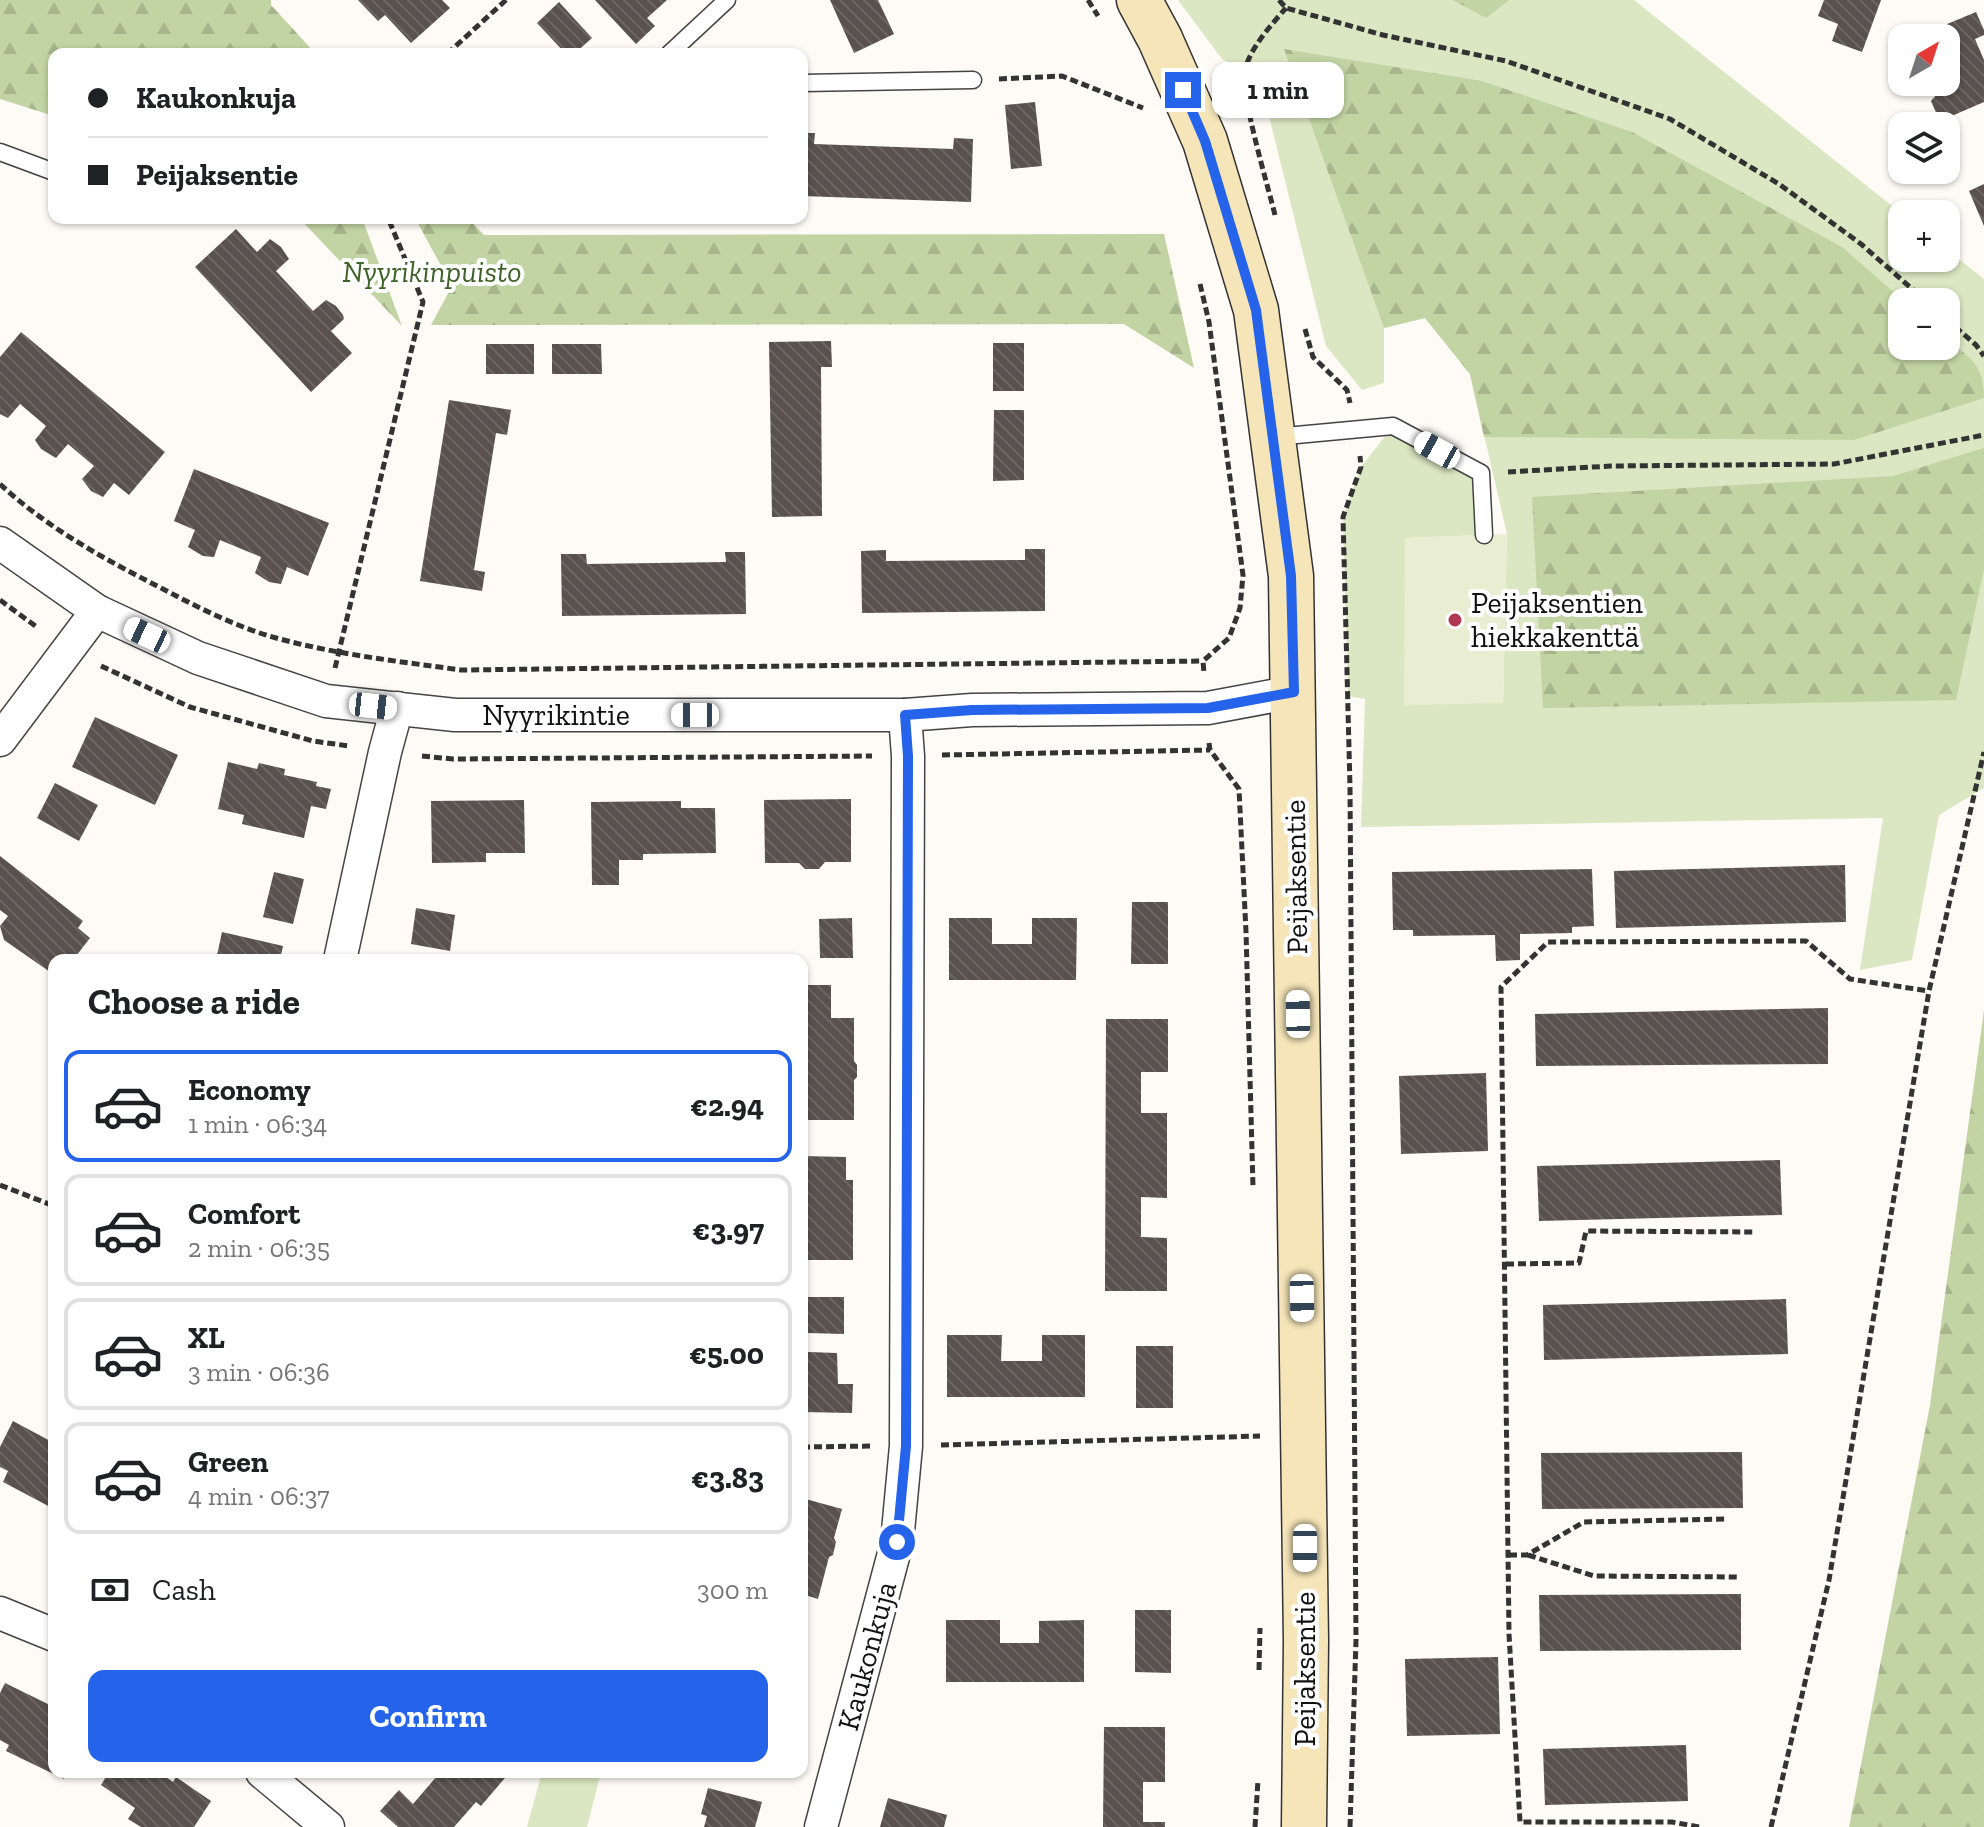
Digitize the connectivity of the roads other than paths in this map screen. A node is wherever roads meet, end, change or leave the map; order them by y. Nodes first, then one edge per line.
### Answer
1 (727, 0) edge
2 (1139, 0) edge
3 (675, 48) edge
4 (973, 80) road end
5 (808, 83) edge
6 (0, 152) edge
7 (48, 170) edge
8 (1273, 437) junction
9 (1484, 535) dead end
10 (0, 543) edge
11 (97, 611) junction
12 (1294, 692) junction
13 (397, 708) junction
14 (905, 715) junction
15 (0, 740) edge
16 (341, 954) edge
17 (0, 1613) edge
18 (48, 1633) edge
19 (269, 1778) edge
20 (328, 1827) edge
21 (821, 1827) edge
22 (1304, 1827) edge

1 - 3 lane
2 - 8 street, Peijaksentie
4 - 5 lane
6 - 7 lane
8 - 9 lane
8 - 12 street, Peijaksentie
10 - 11 street, Nyyrikintie
11 - 13 street, Nyyrikintie
11 - 15 street
12 - 14 street, Nyyrikintie
12 - 22 street, Peijaksentie
13 - 14 street, Nyyrikintie
13 - 16 street
14 - 21 street, Kaukonkuja
17 - 18 street
19 - 20 street

